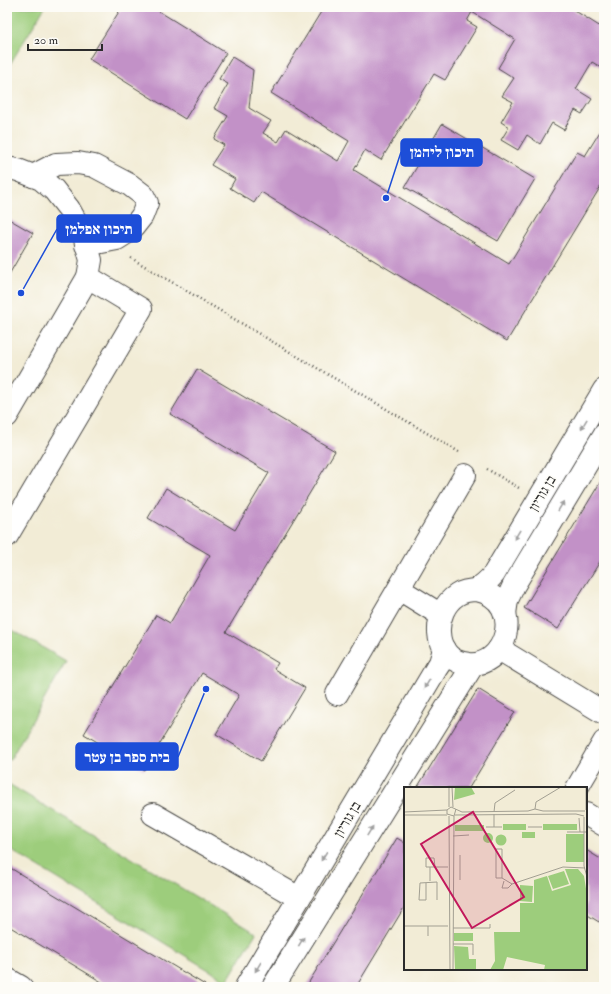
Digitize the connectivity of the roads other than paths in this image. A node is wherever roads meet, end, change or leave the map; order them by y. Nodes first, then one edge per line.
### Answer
1 (7, 168) edge
2 (33, 176) junction
3 (95, 243) junction
4 (88, 277) junction
5 (604, 390) edge
6 (7, 416) edge
7 (604, 435) edge
8 (471, 466) road end
9 (7, 536) edge
10 (398, 589) junction
11 (475, 590) junction
12 (505, 614) junction
13 (441, 615) junction
14 (444, 649) junction
15 (499, 649) junction
16 (473, 665) junction
17 (337, 694) dead end
18 (604, 713) edge
19 (604, 742) edge
20 (578, 787) edge
21 (153, 814) dead end
22 (587, 815) edge
23 (604, 825) edge
24 (299, 898) junction
25 (7, 979) edge
26 (21, 987) edge
27 (246, 987) edge
28 (274, 987) edge

1 - 2 street
2 - 3 street
2 - 3 street
3 - 4 street
4 - 6 street
4 - 9 street
5 -> 11 street, בן גוריון
12 -> 7 street, בן גוריון
8 - 10 street
10 - 13 street
10 - 17 street
11 - 12 street
11 - 13 street
12 - 15 street
13 - 14 street
14 - 16 street
14 -> 24 street, בן גוריון
15 - 16 street
15 - 18 street
28 -> 16 street, בן גוריון
19 - 20 street
21 - 24 street
22 - 23 street
24 -> 27 street, בן גוריון
25 - 26 street

